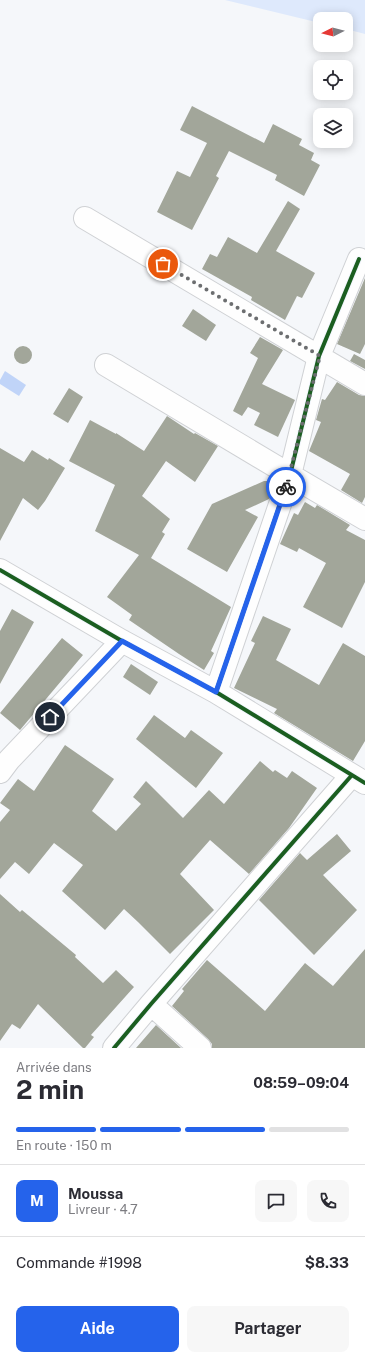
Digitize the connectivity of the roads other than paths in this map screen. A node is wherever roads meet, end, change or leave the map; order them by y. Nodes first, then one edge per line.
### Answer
1 (85, 218) dead end
2 (359, 259) dead end
3 (320, 356) junction
4 (106, 365) dead end
5 (365, 384) edge
6 (290, 475) junction
7 (365, 519) edge
8 (0, 570) edge
9 (122, 641) junction
10 (216, 692) junction
11 (0, 772) edge
12 (358, 779) edge
13 (151, 1004) junction
14 (114, 1048) edge
15 (200, 1048) edge

1 - 3 street
2 - 3 street
3 - 5 street
3 - 6 street
4 - 6 street
6 - 7 street
6 - 10 street
8 - 9 street
9 - 10 street
9 - 11 street
10 - 12 street
12 - 13 street
13 - 14 street
13 - 15 street

